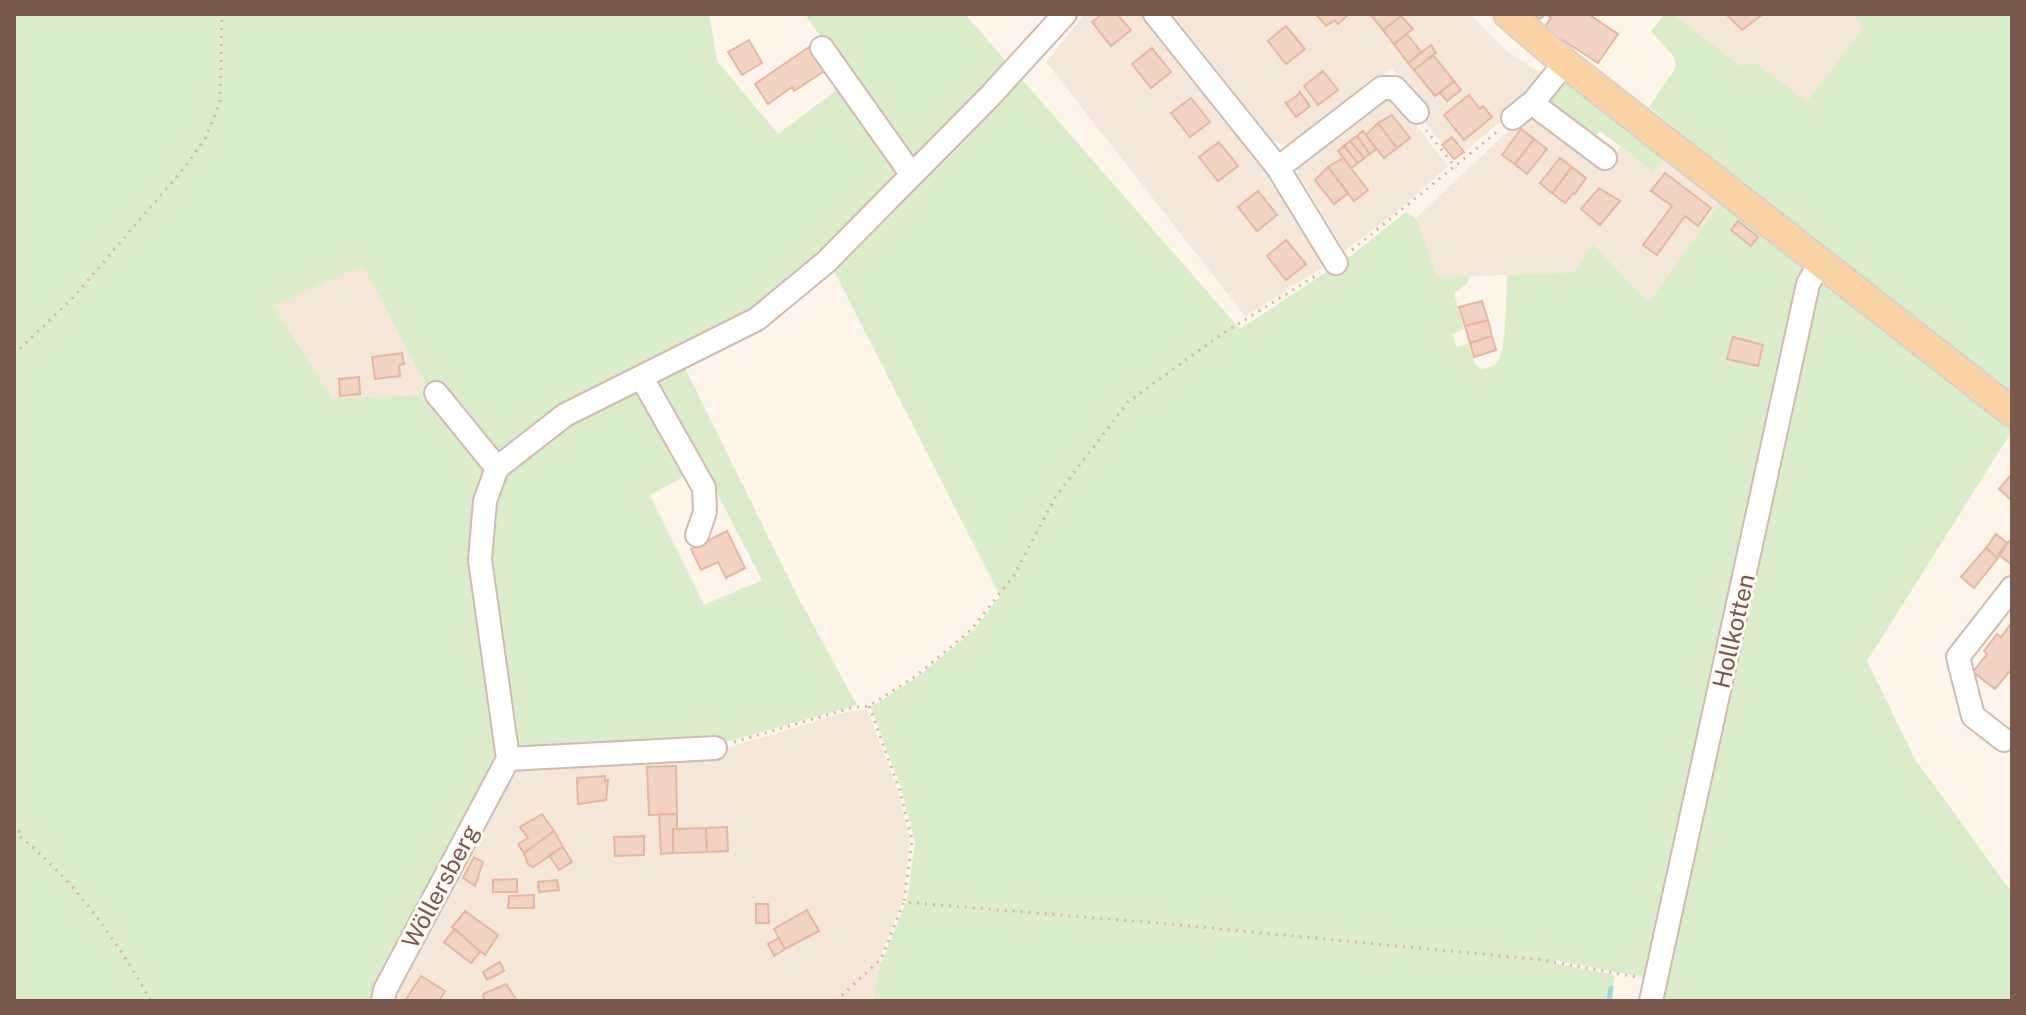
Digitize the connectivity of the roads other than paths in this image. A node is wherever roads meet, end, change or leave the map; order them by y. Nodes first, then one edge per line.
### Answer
1 (1065, 14) edge
2 (1155, 14) edge
3 (1508, 14) edge
4 (822, 48) dead end
5 (1565, 63) junction
6 (1534, 101) junction
7 (1417, 112) road end
8 (1513, 118) road end
9 (1605, 158) dead end
10 (1278, 168) junction
11 (912, 175) junction
12 (1336, 263) road end
13 (1820, 263) junction
14 (642, 378) junction
15 (436, 393) dead end
16 (2012, 412) edge
17 (497, 468) junction
18 (697, 535) dead end
19 (2012, 588) edge
20 (2004, 740) dead end
21 (715, 748) road end
22 (505, 766) junction
23 (1653, 991) edge
24 (383, 1001) edge

1 - 11 street
2 - 10 street
3 - 5 main road
4 - 11 street
5 - 6 street
5 - 13 main road
6 - 8 street
6 - 9 street
7 - 10 street
10 - 12 street
11 - 14 street
13 - 16 main road
13 - 23 street, Hollkotten
14 - 17 street
14 - 18 street
15 - 17 street
17 - 22 street
19 - 20 street
21 - 22 street
22 - 24 street, Wöllersberg

